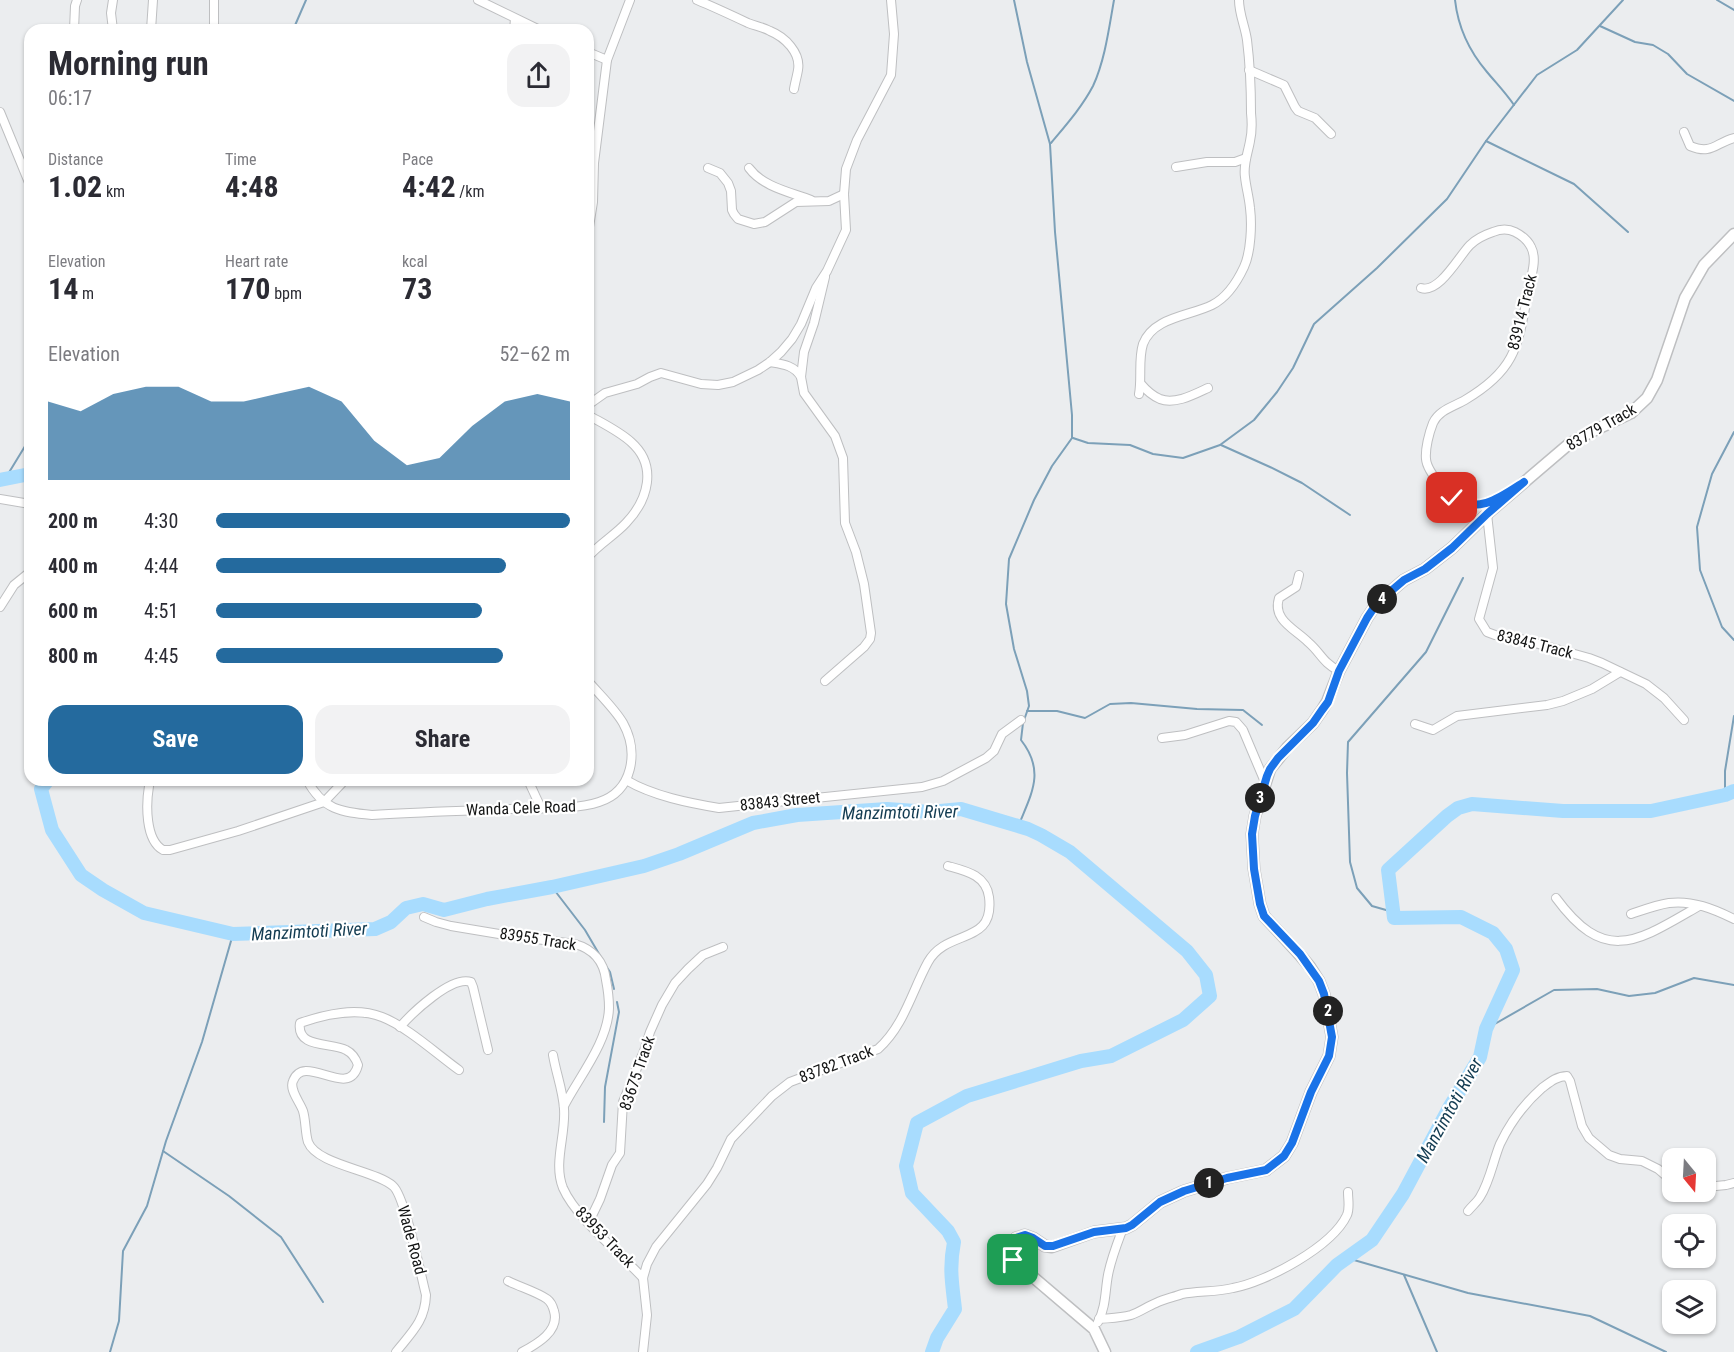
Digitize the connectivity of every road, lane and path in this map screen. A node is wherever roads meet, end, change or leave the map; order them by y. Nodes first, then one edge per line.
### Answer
1 (77, 0) edge
2 (113, 0) edge
3 (153, 0) edge
4 (214, 0) edge
5 (478, 0) edge
6 (630, 0) edge
7 (697, 0) edge
8 (891, 0) edge
9 (1239, 0) edge
10 (515, 19) junction
11 (74, 24) edge
12 (112, 24) edge
13 (151, 24) edge
14 (214, 24) edge
15 (515, 24) edge
16 (526, 24) edge
17 (594, 55) edge
18 (607, 60) junction
19 (1249, 70) junction
20 (794, 88) dead end
21 (0, 112) edge
22 (1684, 132) dead end
23 (1330, 134) dead end
24 (1734, 138) edge
25 (1246, 158) junction
26 (594, 163) edge
27 (1176, 167) dead end
28 (708, 168) dead end
29 (749, 168) dead end
30 (24, 170) edge
31 (844, 194) junction
32 (816, 201) junction
33 (1734, 234) edge
34 (826, 271) junction
35 (1421, 288) dead end
36 (770, 362) junction
37 (801, 377) junction
38 (1141, 384) junction
39 (1208, 388) dead end
40 (1139, 394) dead end
41 (594, 401) edge
42 (594, 419) edge
43 (1524, 482) junction
44 (0, 499) edge
45 (24, 503) edge
46 (1487, 514) junction
47 (594, 552) edge
48 (1299, 575) dead end
49 (24, 577) edge
50 (0, 607) edge
51 (1339, 671) junction
52 (1620, 672) junction
53 (825, 681) dead end
54 (594, 688) edge
55 (1021, 720) dead end
56 (1684, 720) dead end
57 (1414, 724) dead end
58 (1162, 738) dead end
59 (626, 780) junction
60 (1265, 782) junction
61 (148, 786) dead end
62 (310, 786) edge
63 (339, 786) edge
64 (531, 786) edge
65 (324, 802) junction
66 (541, 808) junction
67 (948, 866) dead end
68 (1556, 898) dead end
69 (1699, 906) junction
70 (1631, 914) dead end
71 (424, 917) dead end
72 (1734, 919) edge
73 (723, 947) dead end
74 (400, 1027) junction
75 (488, 1050) dead end
76 (553, 1055) dead end
77 (459, 1070) dead end
78 (564, 1106) junction
79 (1662, 1172) edge
80 (1734, 1183) edge
81 (1716, 1186) edge
82 (1348, 1192) dead end
83 (1468, 1211) dead end
84 (589, 1222) junction
85 (1123, 1228) junction
86 (643, 1278) junction
87 (508, 1281) dead end
88 (1096, 1324) junction
89 (396, 1352) edge
90 (522, 1352) edge
91 (643, 1352) edge
92 (1105, 1352) edge

1 - 11 street
2 - 12 street
3 - 13 street
4 - 14 street
5 - 10 street
6 - 18 street
7 - 20 street
8 - 31 street
9 - 19 street
10 - 15 street
10 - 16 street
17 - 18 street
18 - 26 street
19 - 23 street
19 - 25 street
21 - 30 street
22 - 24 street
25 - 27 street
25 - 38 street
28 - 32 street
29 - 32 street
31 - 32 street
31 - 34 street
33 - 43 street, 83779 Track
34 - 36 street
34 - 37 street
35 - 43 street, 83914 Track
36 - 37 street
36 - 41 street
37 - 53 street
38 - 39 street
38 - 40 street
42 - 47 street
43 - 46 street, 83779 Track
44 - 45 street
46 - 51 street, 83779 Track
46 - 52 street, 83845 Track
48 - 51 street
49 - 50 street
51 - 60 street, 83779 Track
52 - 56 street, 83845 Track
52 - 57 street
54 - 59 street
55 - 59 street, 83843 Street
58 - 60 street
59 - 66 street, Wanda Cele Road
60 - 85 street, 83779 Track
61 - 65 street
62 - 65 street
63 - 65 street
64 - 66 street
65 - 66 street, Wanda Cele Road
67 - 86 street, 83782 Track
68 - 69 street
69 - 70 street
69 - 72 street
71 - 78 street, 83955 Track
73 - 84 street, 83675 Track
74 - 75 street
74 - 77 street, Wade Road
74 - 89 street, Wade Road
76 - 78 street, 83953 Track
78 - 84 street, 83953 Track
79 - 83 street
80 - 81 street
82 - 88 street
84 - 86 street, 83953 Track
85 - 88 street
85 - 88 street, 83779 Track
86 - 91 street, 83782 Track
87 - 90 street
88 - 92 street, 83779 Track

